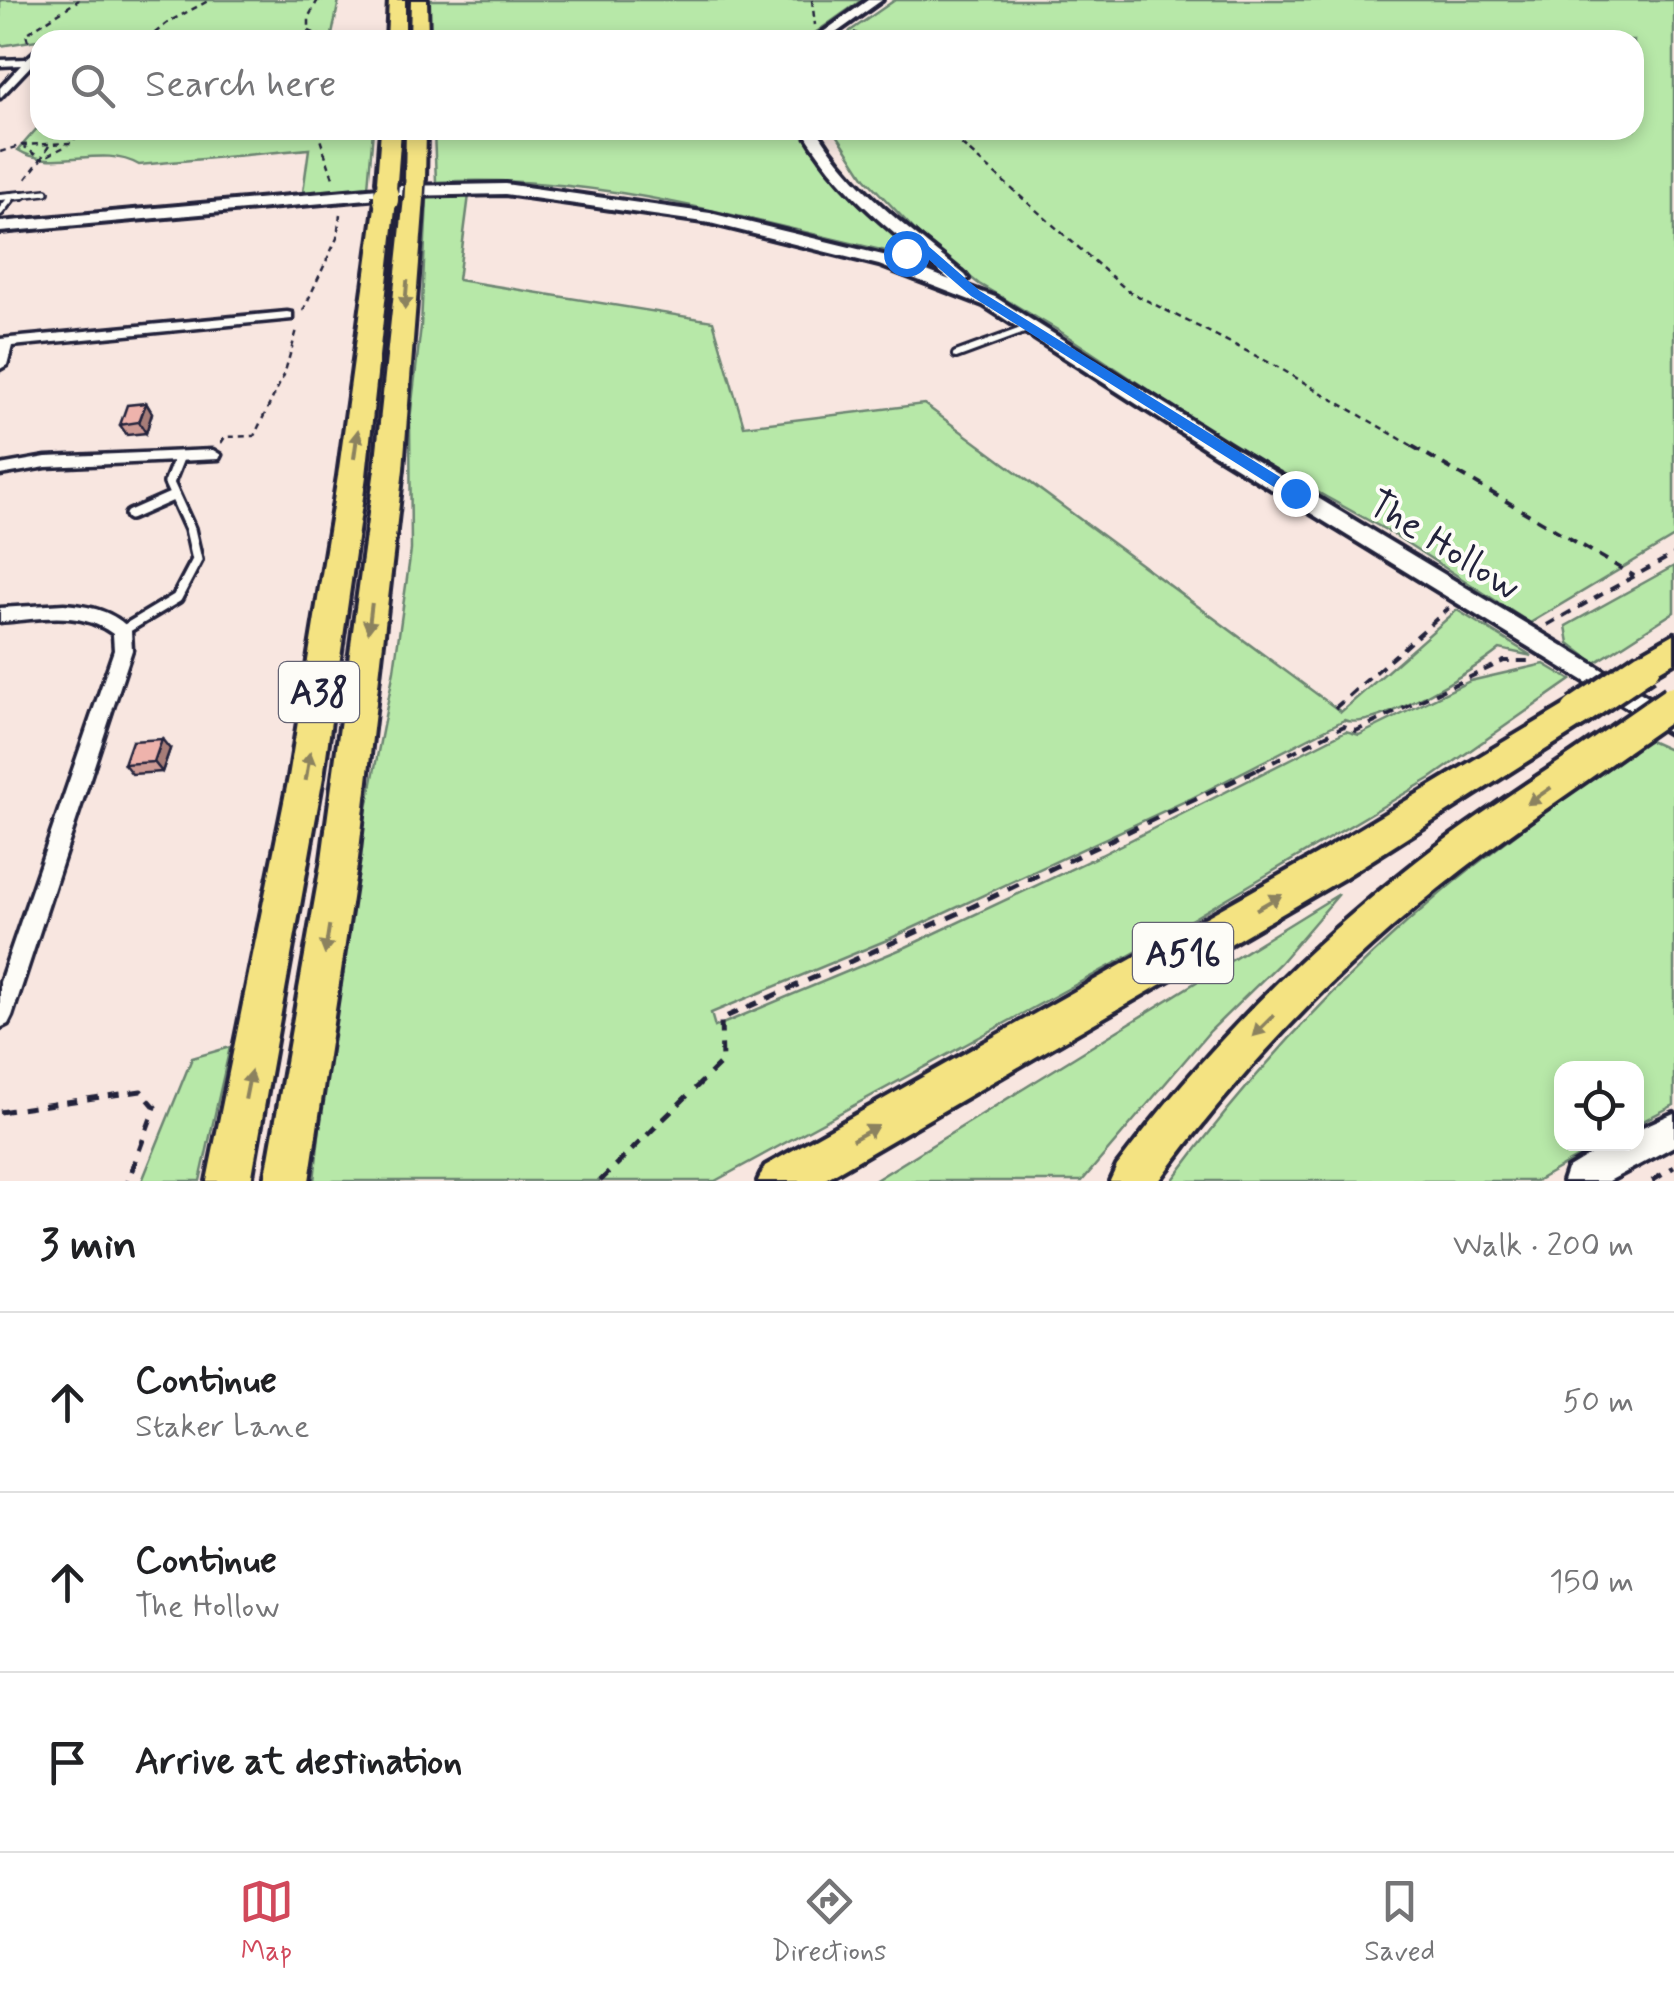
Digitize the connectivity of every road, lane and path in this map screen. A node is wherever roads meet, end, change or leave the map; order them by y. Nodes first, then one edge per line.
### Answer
1 (79, 0) edge
2 (210, 0) edge
3 (318, 0) edge
4 (397, 0) edge
5 (419, 0) edge
6 (812, 0) edge
7 (876, 0) edge
8 (30, 30) edge
9 (159, 30) edge
10 (309, 30) edge
11 (396, 30) edge
12 (419, 30) edge
13 (827, 30) edge
14 (831, 30) edge
15 (30, 62) joint
16 (0, 63) edge
17 (0, 95) edge
18 (74, 140) edge
19 (320, 140) edge
20 (393, 140) edge
21 (414, 140) edge
22 (817, 140) edge
23 (956, 140) edge
24 (72, 143) junction
25 (50, 144) junction
26 (22, 145) junction
27 (0, 152) edge
28 (41, 158) junction
29 (401, 190) junction
30 (46, 192) dead end
31 (0, 196) edge
32 (12, 196) junction
33 (340, 196) junction
34 (0, 212) edge
35 (0, 227) edge
36 (922, 247) junction
37 (885, 261) junction
38 (975, 294) junction
39 (287, 316) dead end
40 (1032, 328) junction
41 (3, 344) edge
42 (956, 356) dead end
43 (0, 364) edge
44 (187, 452) junction
45 (213, 455) joint
46 (0, 470) edge
47 (173, 496) junction
48 (130, 515) dead end
49 (1674, 554) edge
50 (1634, 576) junction
51 (1463, 594) junction
52 (0, 615) edge
53 (122, 632) junction
54 (1528, 636) junction
55 (1674, 646) edge
56 (1552, 652) junction
57 (1674, 701) edge
58 (1335, 708) dead end
59 (1674, 726) edge
60 (7, 975) edge
61 (0, 1016) edge
62 (0, 1112) edge
63 (1674, 1129) edge
64 (1674, 1167) edge
65 (128, 1181) edge
66 (230, 1181) edge
67 (287, 1181) edge
68 (600, 1181) edge
69 (780, 1181) edge
70 (1132, 1181) edge
71 (1579, 1181) edge
72 (1652, 1181) edge

1 - 8 path
2 - 9 path
3 - 10 path
4 - 11 highway
5 - 12 highway
6 - 13 path
7 - 14 street
15 - 16 street
15 - 17 street
18 - 24 path
19 - 33 path
20 - 29 highway, A38
21 - 29 highway, A38
22 - 36 street
23 - 50 path
24 - 25 path
24 - 28 path
25 - 26 path
25 - 28 path
26 - 27 path
26 - 28 path
28 - 32 path
66 -> 29 highway, A38
29 -> 67 highway, A38
30 - 32 lane
31 - 32 lane
32 - 34 lane
33 - 35 street
33 - 37 street
33 - 45 path
36 - 37 street
36 - 38 street
37 - 38 street
38 - 40 street, The Hollow
39 - 41 street
40 - 42 lane
40 - 51 street, The Hollow
41 - 43 street
44 - 45 street
44 - 46 street
44 - 47 lane
47 - 48 lane
47 - 53 lane
49 - 50 path
50 - 54 path
51 - 54 street, The Hollow
51 - 58 path
52 - 53 street
53 - 60 street
54 - 56 street, The Hollow
69 -> 55 highway, A516, bridge
56 - 59 street, The Hollow
56 - 68 path
57 -> 70 highway, A516, bridge
60 - 61 street
62 - 65 path
63 - 71 street
64 - 72 path

